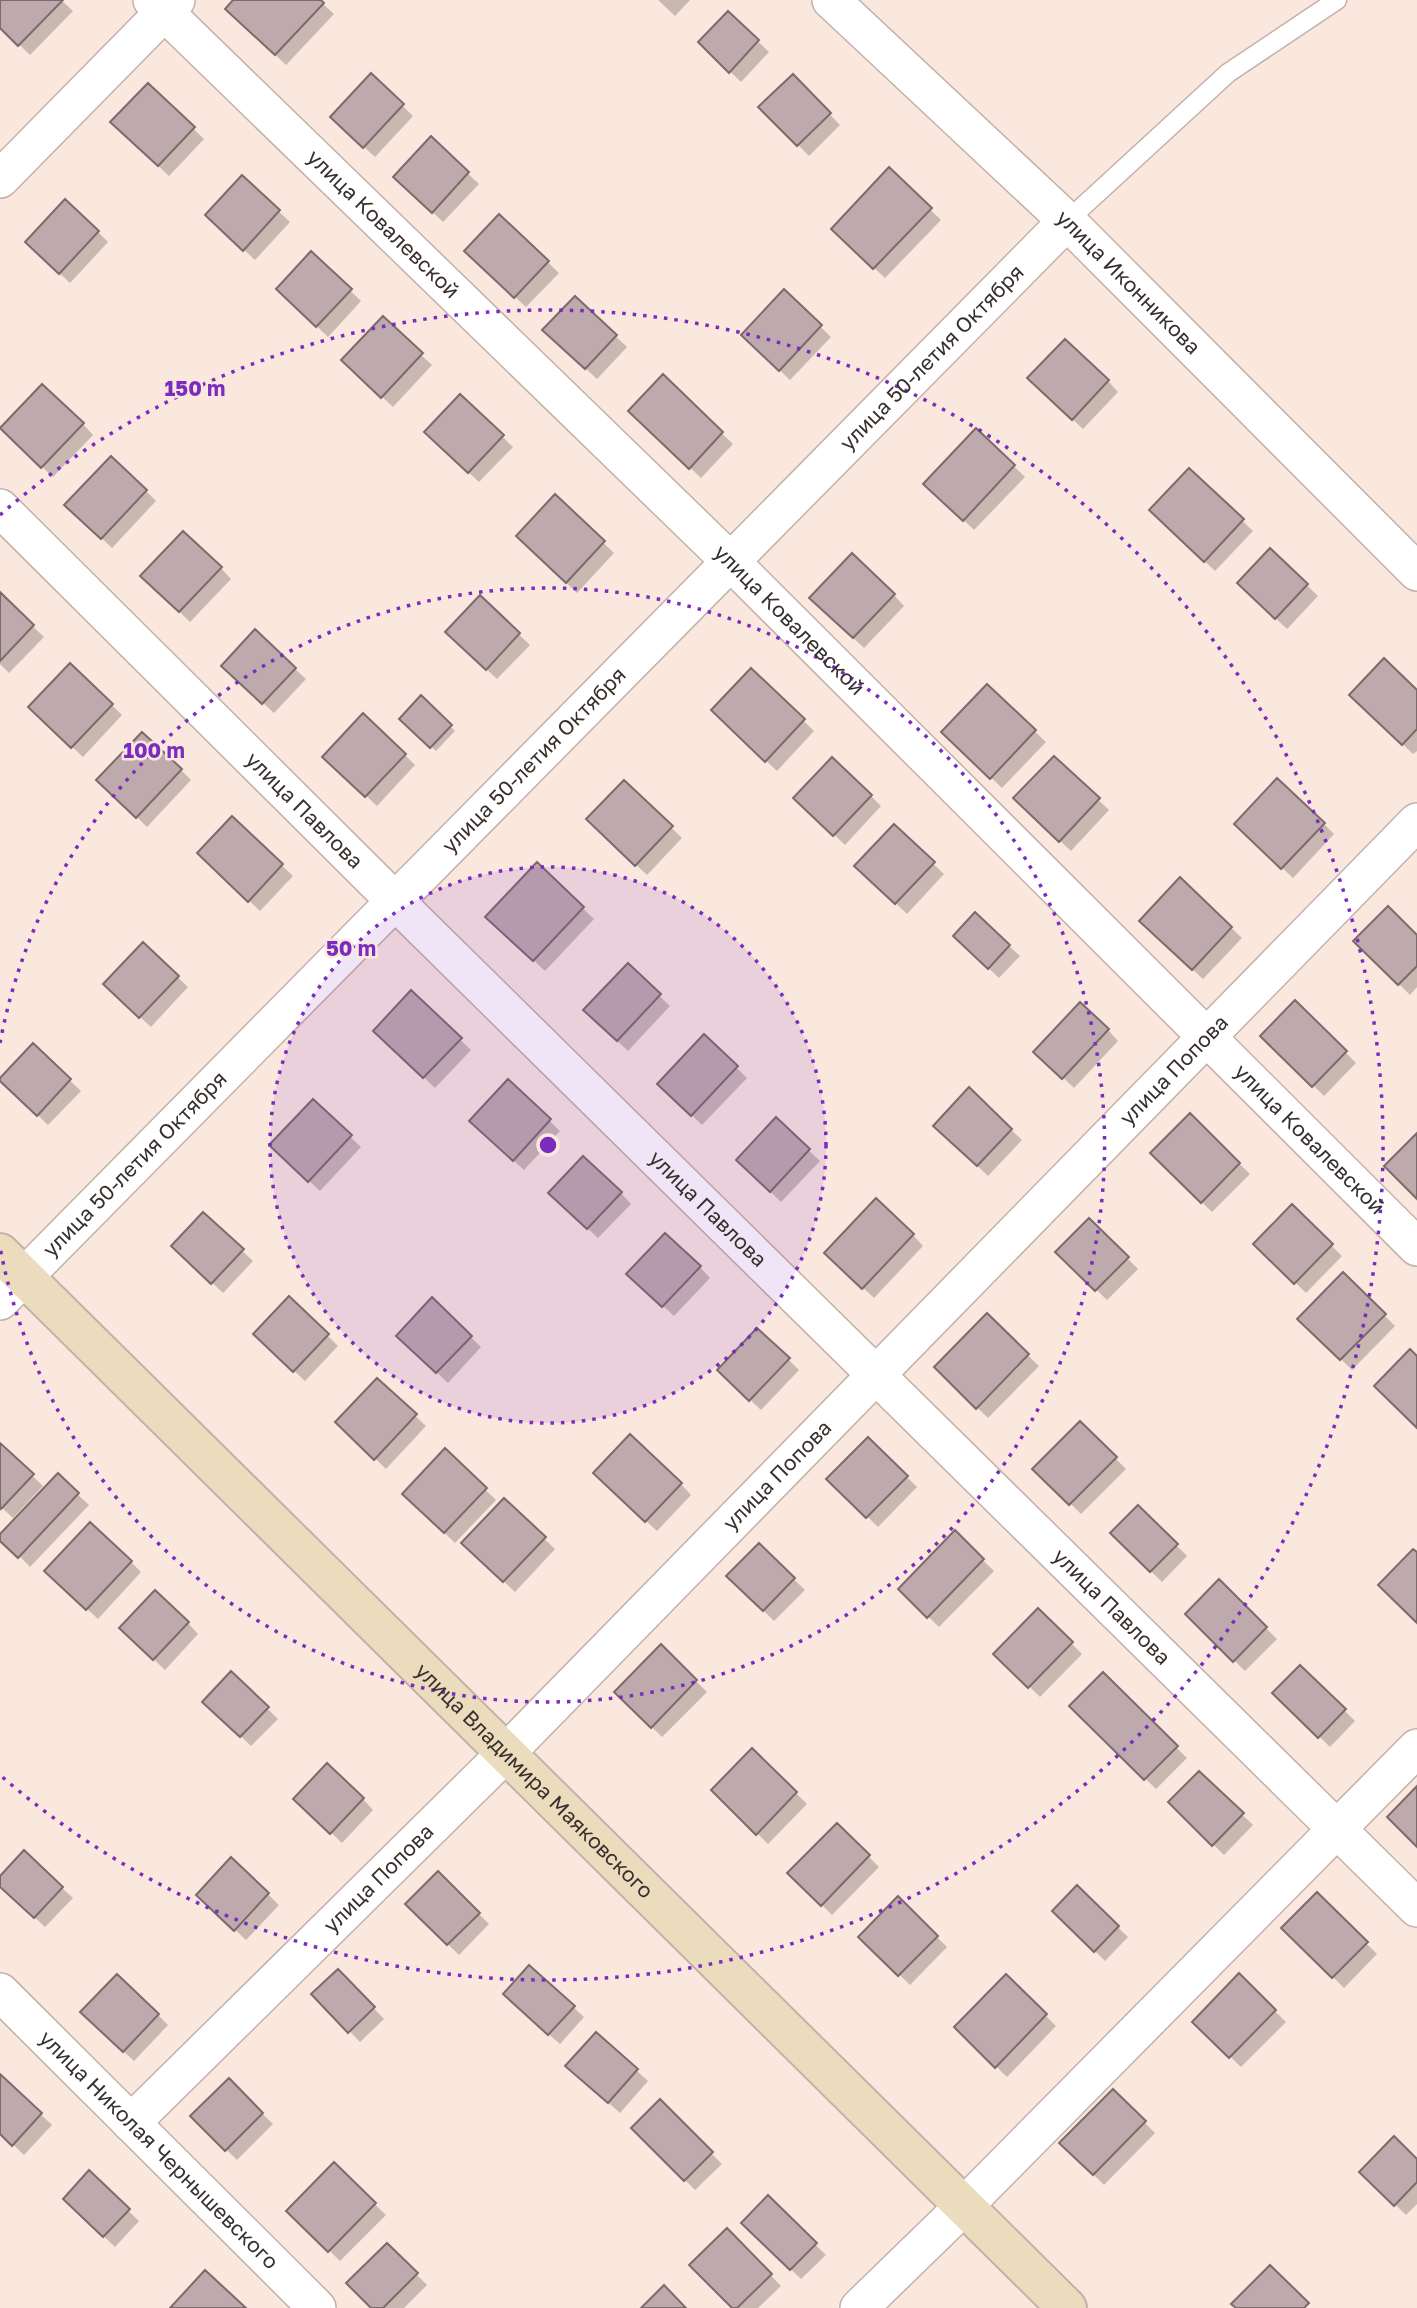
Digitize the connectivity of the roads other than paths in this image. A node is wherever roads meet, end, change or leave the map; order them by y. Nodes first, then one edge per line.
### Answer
1 (831, 0) edge
2 (1337, 0) edge
3 (164, 4) edge
4 (0, 179) edge
5 (1067, 221) junction
6 (0, 508) edge
7 (731, 562) junction
8 (1417, 572) edge
9 (1417, 822) edge
10 (395, 901) junction
11 (1206, 1037) junction
12 (1417, 1248) edge
13 (8, 1277) edge
14 (876, 1375) junction
15 (1417, 1748) edge
16 (506, 1753) junction
17 (1337, 1829) junction
18 (1417, 1908) edge
19 (0, 1992) edge
20 (131, 2123) junction
21 (964, 2206) junction
22 (317, 2308) edge
23 (859, 2308) edge
24 (1068, 2308) edge

1 - 5 street, улица Иконникова
2 - 5 lane
3 - 4 street
3 - 7 street, улица Ковалевской
5 - 7 street, улица 50-летия Октября
5 - 8 street, улица Иконникова
6 - 10 street, улица Павлова
7 - 10 street, улица 50-летия Октября
7 - 11 street, улица Ковалевской
9 - 11 street, улица Попова
10 - 13 street, улица 50-летия Октября
10 - 14 street, улица Павлова
11 - 12 street, улица Ковалевской
11 - 14 street, улица Попова
13 - 16 street, улица Владимира Маяковского
14 - 16 street, улица Попова
14 - 17 street, улица Павлова
15 - 17 street
16 - 20 street, улица Попова
16 - 21 street, улица Владимира Маяковского
17 - 18 street, улица Павлова
17 - 21 street
19 - 20 street, улица Николая Чернышевского
20 - 22 street, улица Николая Чернышевского
21 - 23 street
21 - 24 street, улица Владимира Маяковского

